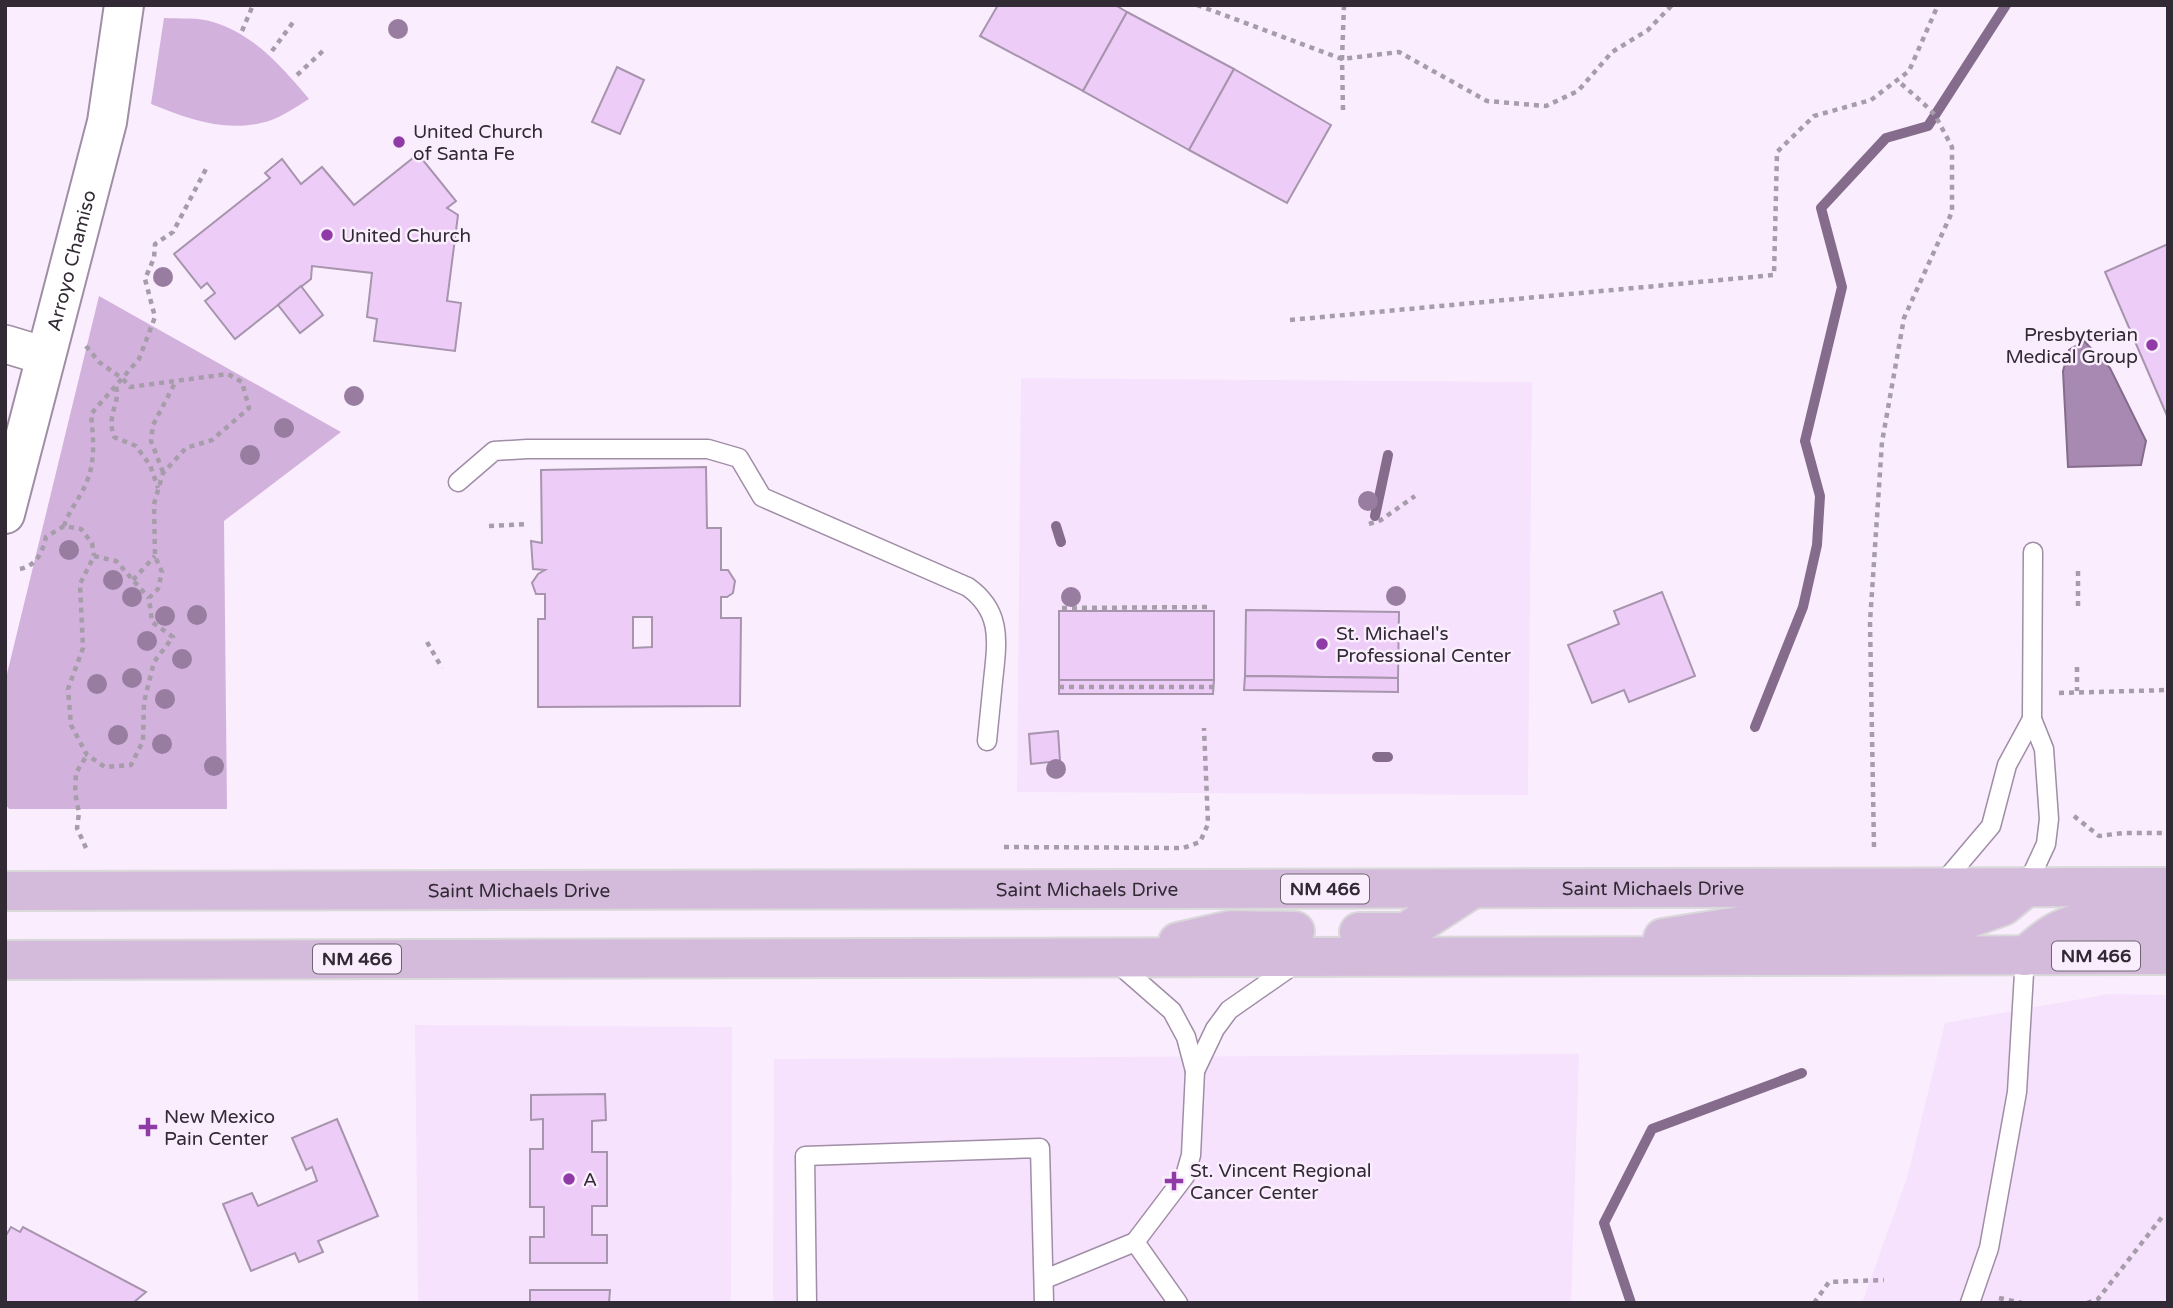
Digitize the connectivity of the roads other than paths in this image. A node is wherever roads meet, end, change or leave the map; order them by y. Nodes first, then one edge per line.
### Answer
1 (124, 5) edge
2 (5, 344) edge
3 (46, 356) junction
4 (458, 482) dead end
5 (5, 514) edge
6 (2033, 552) dead end
7 (2032, 719) junction
8 (988, 741) dead end
9 (1939, 887) junction
10 (2026, 887) junction
11 (2168, 887) edge
12 (1472, 889) junction
13 (5, 891) edge
14 (2168, 918) edge
15 (2168, 955) edge
16 (2025, 956) junction
17 (1304, 957) junction
18 (1540, 957) junction
19 (1111, 958) junction
20 (5, 960) edge
21 (1195, 1071) junction
22 (1135, 1242) junction
23 (1045, 1279) junction
24 (807, 1303) edge
25 (1044, 1303) edge
26 (1178, 1303) edge
27 (1970, 1303) edge

1 - 3 street, Arroyo Chamiso
2 - 3 street
3 - 5 street, Arroyo Chamiso
4 - 8 lane
6 - 7 lane
7 - 9 lane
7 - 10 lane
9 - 10 main road, Saint Michaels Drive / NM 466
9 - 12 main road, Saint Michaels Drive / NM 466
10 - 11 main road, Saint Michaels Drive / NM 466
10 - 18 main road
12 - 13 main road, Saint Michaels Drive / NM 466
12 - 19 main road
14 - 16 main road
15 - 16 main road, NM 466
16 - 18 main road, NM 466
16 - 27 lane
17 - 18 main road, NM 466
17 - 19 main road, NM 466
17 - 21 lane
19 - 20 main road, NM 466
19 - 21 lane
21 - 22 lane
22 - 23 lane
22 - 26 lane
23 - 24 lane
23 - 25 lane

